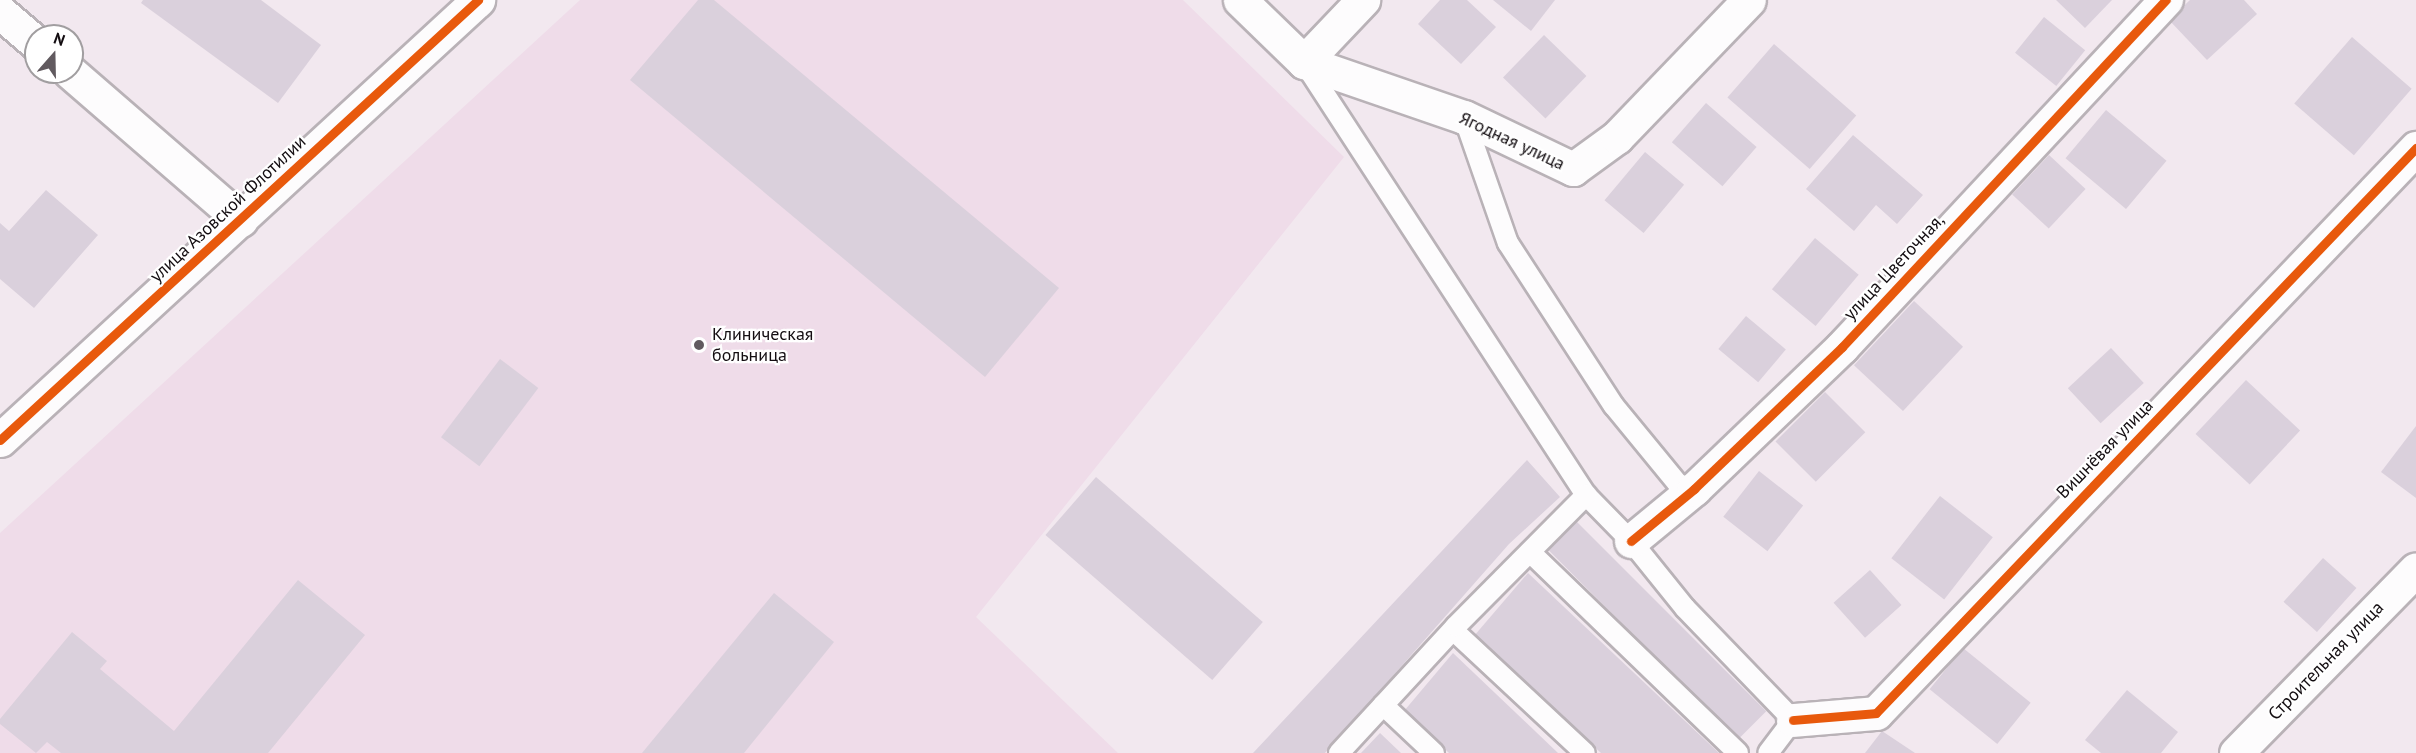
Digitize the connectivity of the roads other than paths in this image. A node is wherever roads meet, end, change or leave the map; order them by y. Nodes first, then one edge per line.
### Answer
1 (478, 0) edge
2 (1240, 0) edge
3 (1364, 0) edge
4 (1749, 0) edge
5 (2166, 0) edge
6 (0, 12) edge
7 (24, 33) edge
8 (1304, 62) junction
9 (84, 84) edge
10 (1464, 117) junction
11 (2416, 148) edge
12 (241, 220) junction
13 (0, 440) edge
14 (1694, 489) junction
15 (1586, 495) junction
16 (1631, 541) junction
17 (1530, 552) junction
18 (2416, 569) edge
19 (1453, 630) junction
20 (1383, 705) junction
21 (1793, 720) junction
22 (1339, 753) edge
23 (1434, 753) edge
24 (1585, 753) edge
25 (1738, 753) edge
26 (1768, 753) edge
27 (2236, 753) edge

1 - 12 street, улица Азовской Флотилии
2 - 8 street, Ягодная улица
3 - 8 street
4 - 10 street, Ягодная улица
5 - 14 street, улица Цветочная,
6 - 7 street
8 - 10 street, Ягодная улица
8 - 15 lane
9 - 12 street
10 - 14 lane
11 - 21 street, Вишнёвая улица
12 - 13 street, улица Азовской Флотилии
14 - 16 street, улица Цветочная,
15 - 16 lane
15 - 17 lane
16 - 21 lane
17 - 19 lane
17 - 25 lane
18 - 27 street, Строительная улица
19 - 20 lane
19 - 24 lane
20 - 22 lane
20 - 23 lane
21 - 26 lane

